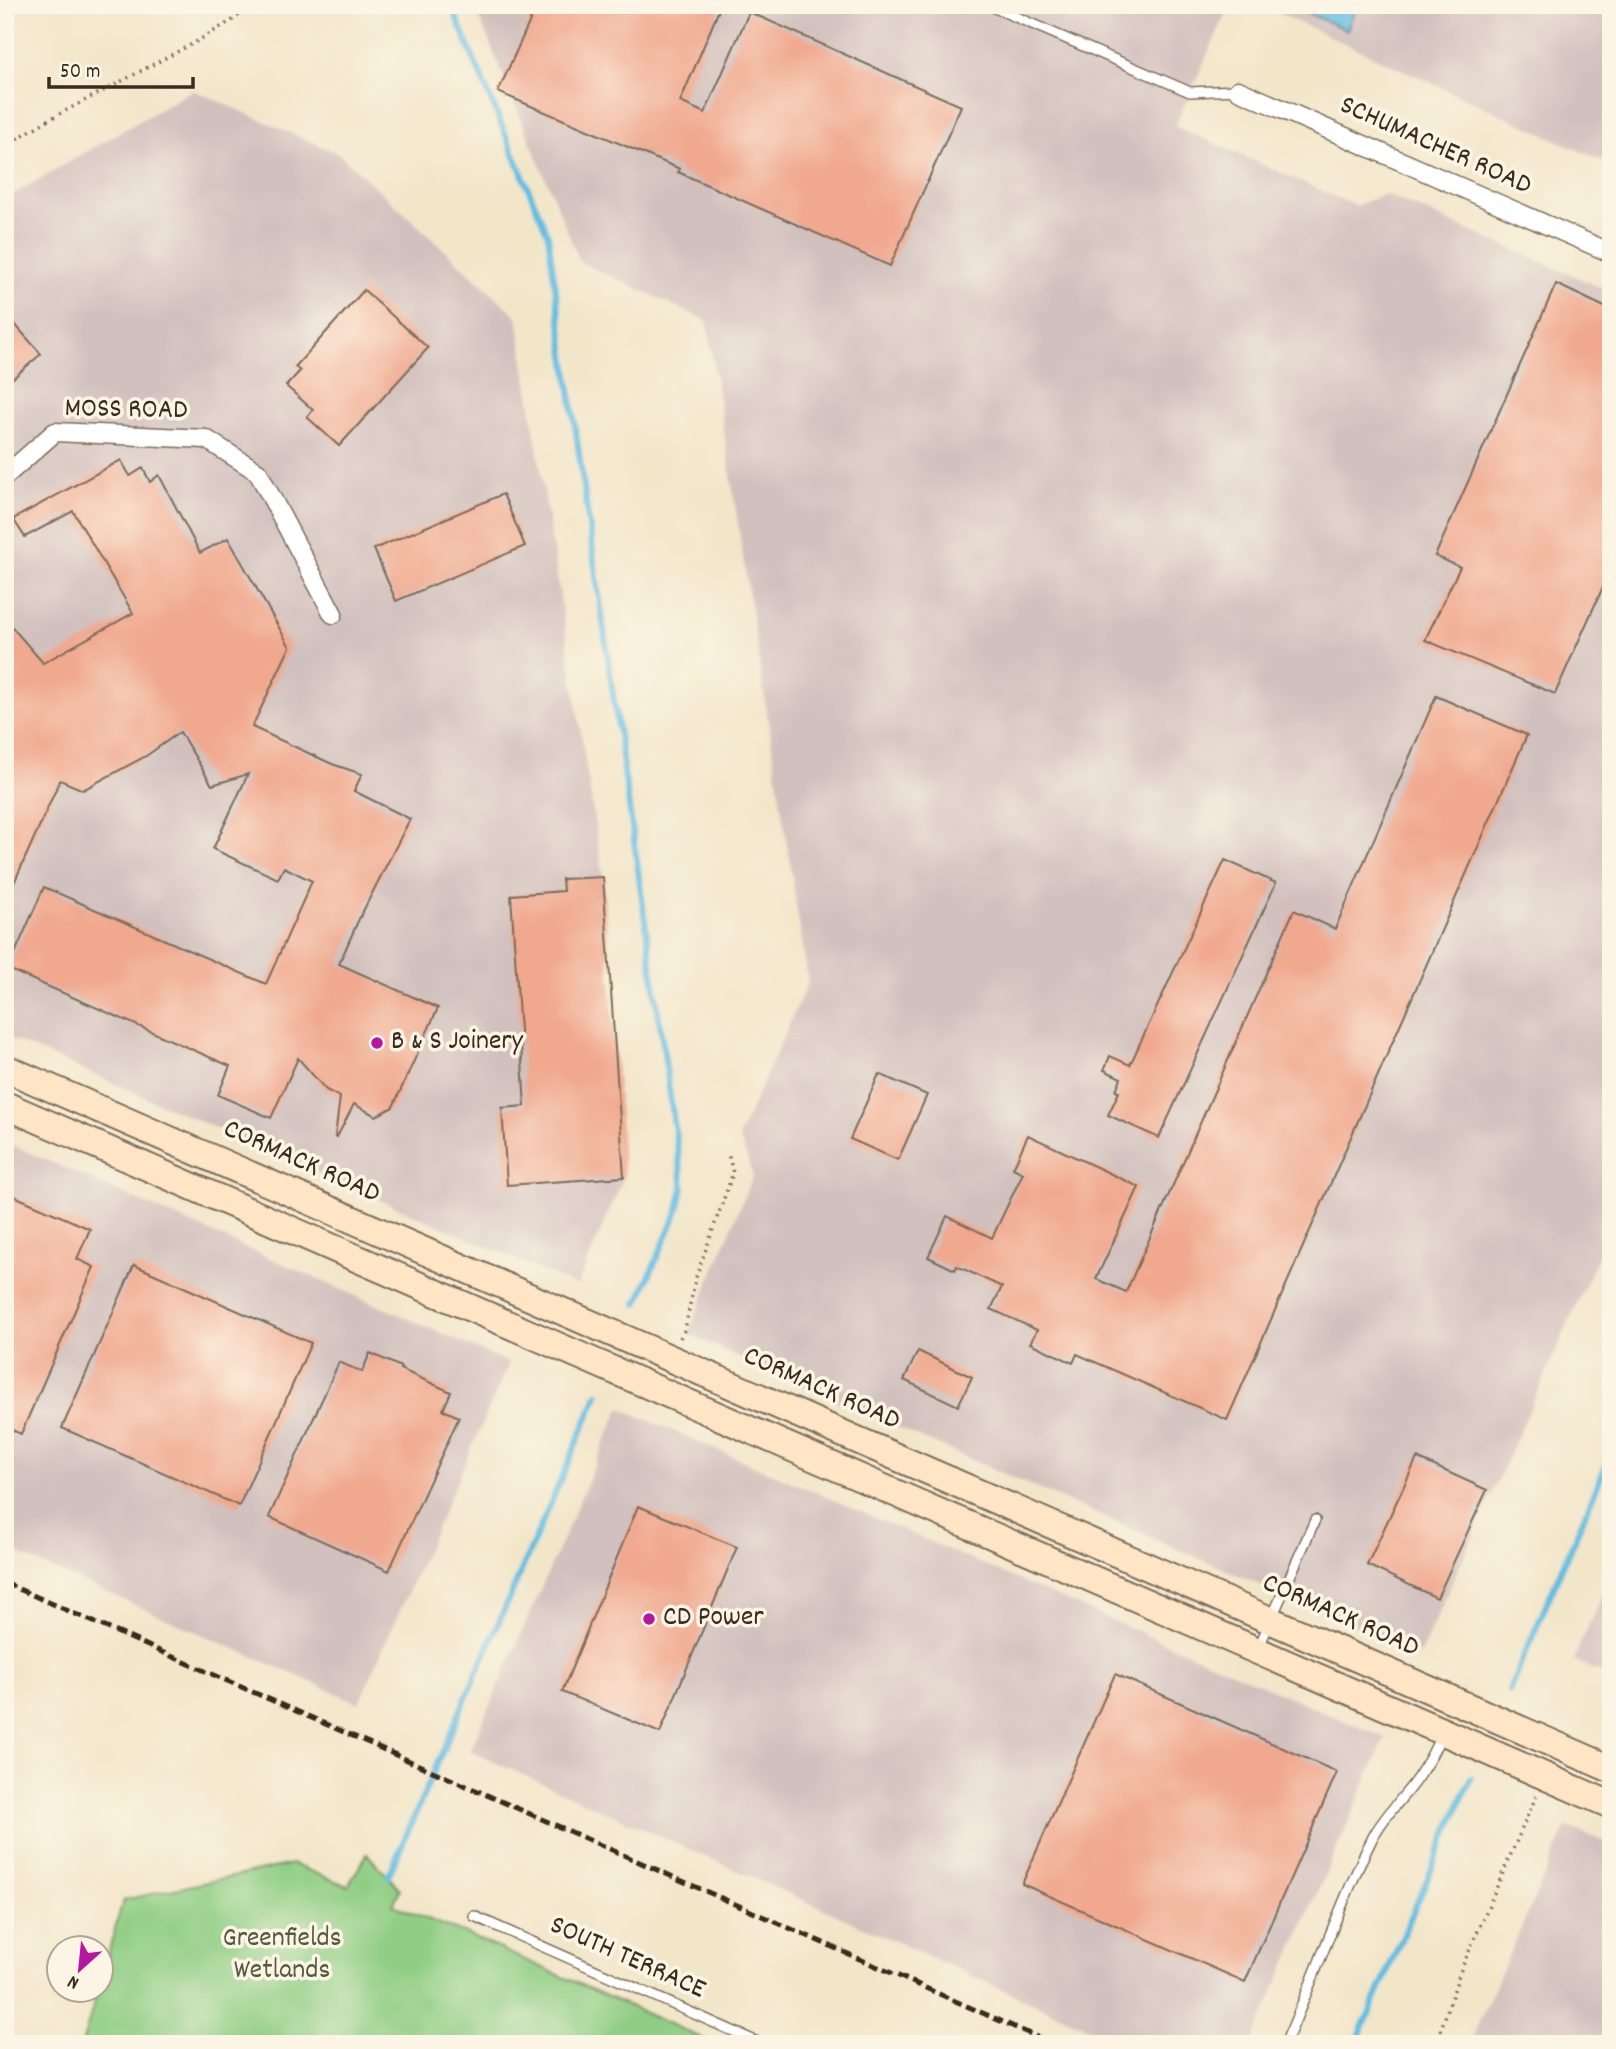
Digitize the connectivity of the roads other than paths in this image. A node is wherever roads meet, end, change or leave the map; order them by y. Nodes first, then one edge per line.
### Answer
1 (988, 5) edge
2 (1238, 90) joint
3 (1611, 253) edge
4 (5, 476) edge
5 (333, 614) dead end
6 (5, 1068) edge
7 (5, 1105) edge
8 (1315, 1520) dead end
9 (1270, 1621) junction
10 (1257, 1651) junction
11 (1442, 1732) junction
12 (1611, 1769) edge
13 (1611, 1805) edge
14 (474, 1916) dead end
15 (762, 2044) edge
16 (1285, 2044) edge

1 - 2 lane
2 - 3 street, SCHUMACHER ROAD
4 - 5 street, MOSS ROAD
6 - 9 street, CORMACK ROAD
7 - 10 street
8 - 9 lane
9 - 10 lane
9 - 12 street, CORMACK ROAD
10 - 11 street
11 - 13 street
11 - 16 lane
14 - 15 lane, SOUTH TERRACE

